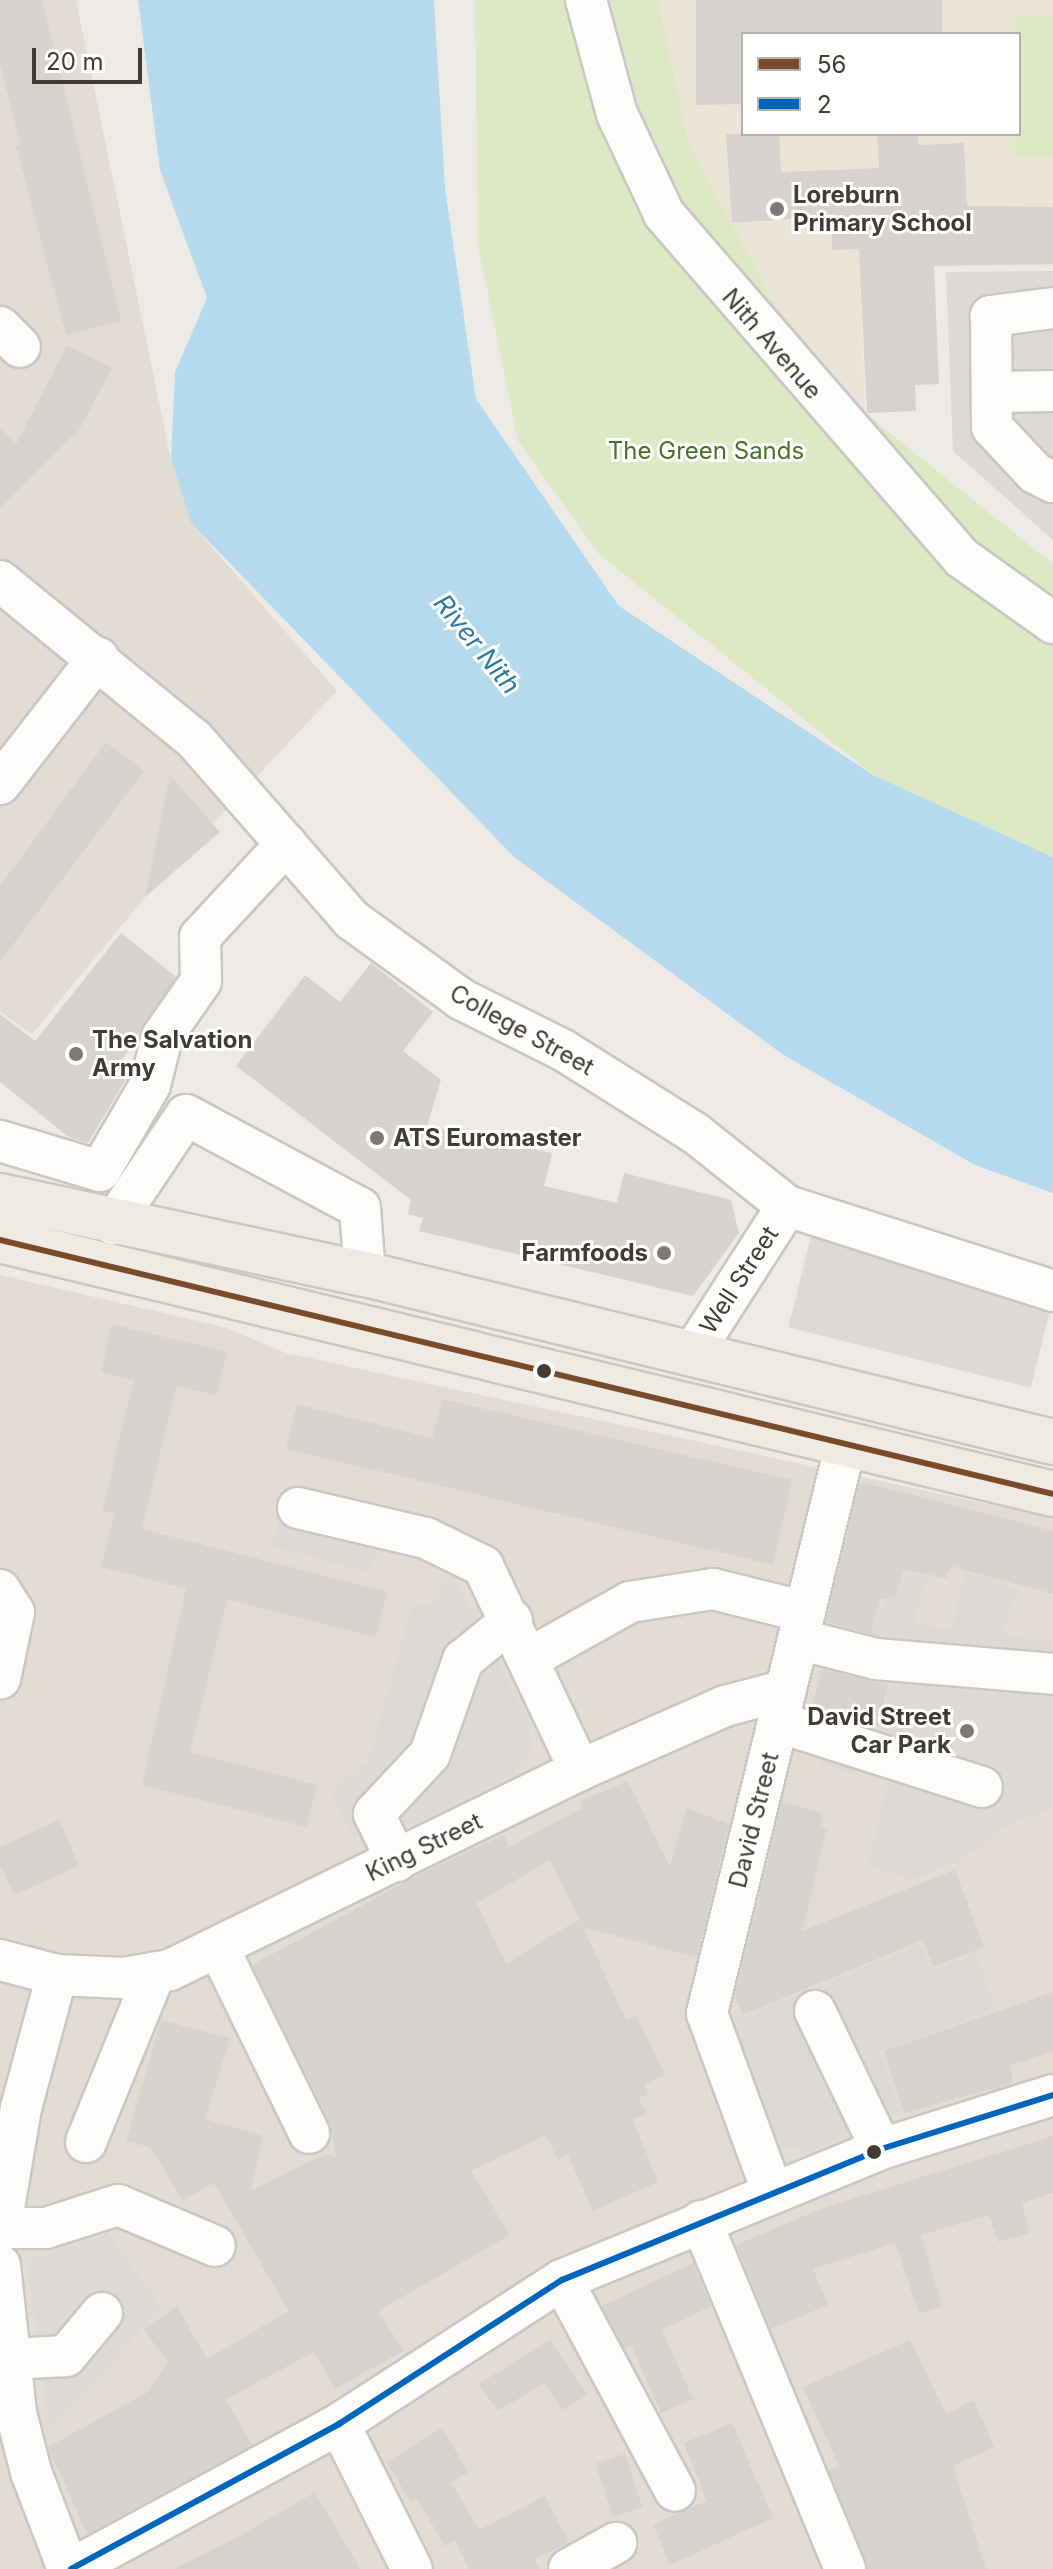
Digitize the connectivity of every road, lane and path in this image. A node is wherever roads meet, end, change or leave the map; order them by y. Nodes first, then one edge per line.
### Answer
1 (586, 0) edge
2 (1053, 308) edge
3 (1053, 391) edge
4 (992, 392) junction
5 (1053, 482) edge
6 (0, 581) edge
7 (1053, 623) edge
8 (98, 658) junction
9 (0, 784) edge
10 (286, 844) junction
11 (0, 1141) edge
12 (0, 1196) edge
13 (787, 1206) junction
14 (113, 1224) junction
15 (0, 1240) edge
16 (365, 1274) junction
17 (1053, 1291) edge
18 (692, 1354) junction
19 (1053, 1442) edge
20 (846, 1443) junction
21 (1053, 1494) edge
22 (298, 1508) dead end
23 (0, 1590) edge
24 (512, 1620) junction
25 (801, 1626) junction
26 (528, 1659) junction
27 (1053, 1674) edge
28 (0, 1679) edge
29 (782, 1706) junction
30 (580, 1770) junction
31 (982, 1787) dead end
32 (397, 1861) junction
33 (218, 1947) junction
34 (0, 1960) edge
35 (155, 1973) junction
36 (57, 1975) junction
37 (815, 2011) dead end
38 (1053, 2095) edge
39 (309, 2133) dead end
40 (86, 2142) dead end
41 (881, 2149) junction
42 (772, 2191) junction
43 (701, 2221) junction
44 (0, 2230) edge
45 (215, 2246) dead end
46 (0, 2265) edge
47 (562, 2280) junction
48 (102, 2313) dead end
49 (5, 2338) edge
50 (339, 2424) junction
51 (675, 2491) dead end
52 (616, 2543) dead end
53 (69, 2569) edge
54 (412, 2569) edge
55 (569, 2569) edge
56 (845, 2569) edge

1 - 7 street, Nith Avenue
2 - 4 street
3 - 4 street
4 - 5 street
6 - 8 street, College Street
8 - 9 street
8 - 10 street, College Street
10 - 11 street
10 - 13 street, College Street
12 - 14 main road
13 - 17 street, College Street
13 - 18 street, Well Street
14 - 16 main road
14 - 16 street
15 - 20 main road
16 - 18 main road
18 - 19 main road
20 - 21 main road
20 - 25 street, David Street
22 - 24 street
23 - 28 street
24 - 26 street
24 - 32 street
25 - 26 street
25 - 27 street
25 - 29 street, David Street
26 - 30 street
29 - 30 street, King Street
29 - 31 street
29 - 42 street, David Street
30 - 32 street, King Street
32 - 33 street, King Street
33 - 35 street, King Street
33 - 39 street
34 - 36 street, King Street
35 - 36 street, King Street
35 - 40 street
36 - 44 street
37 - 41 street
38 - 41 street
41 - 42 street
42 - 43 street
43 - 47 street
43 - 56 street
44 - 45 street
46 - 49 street
47 - 50 street
47 - 51 street
48 - 49 street
49 - 53 street
50 - 53 street
50 - 54 street
52 - 55 street

